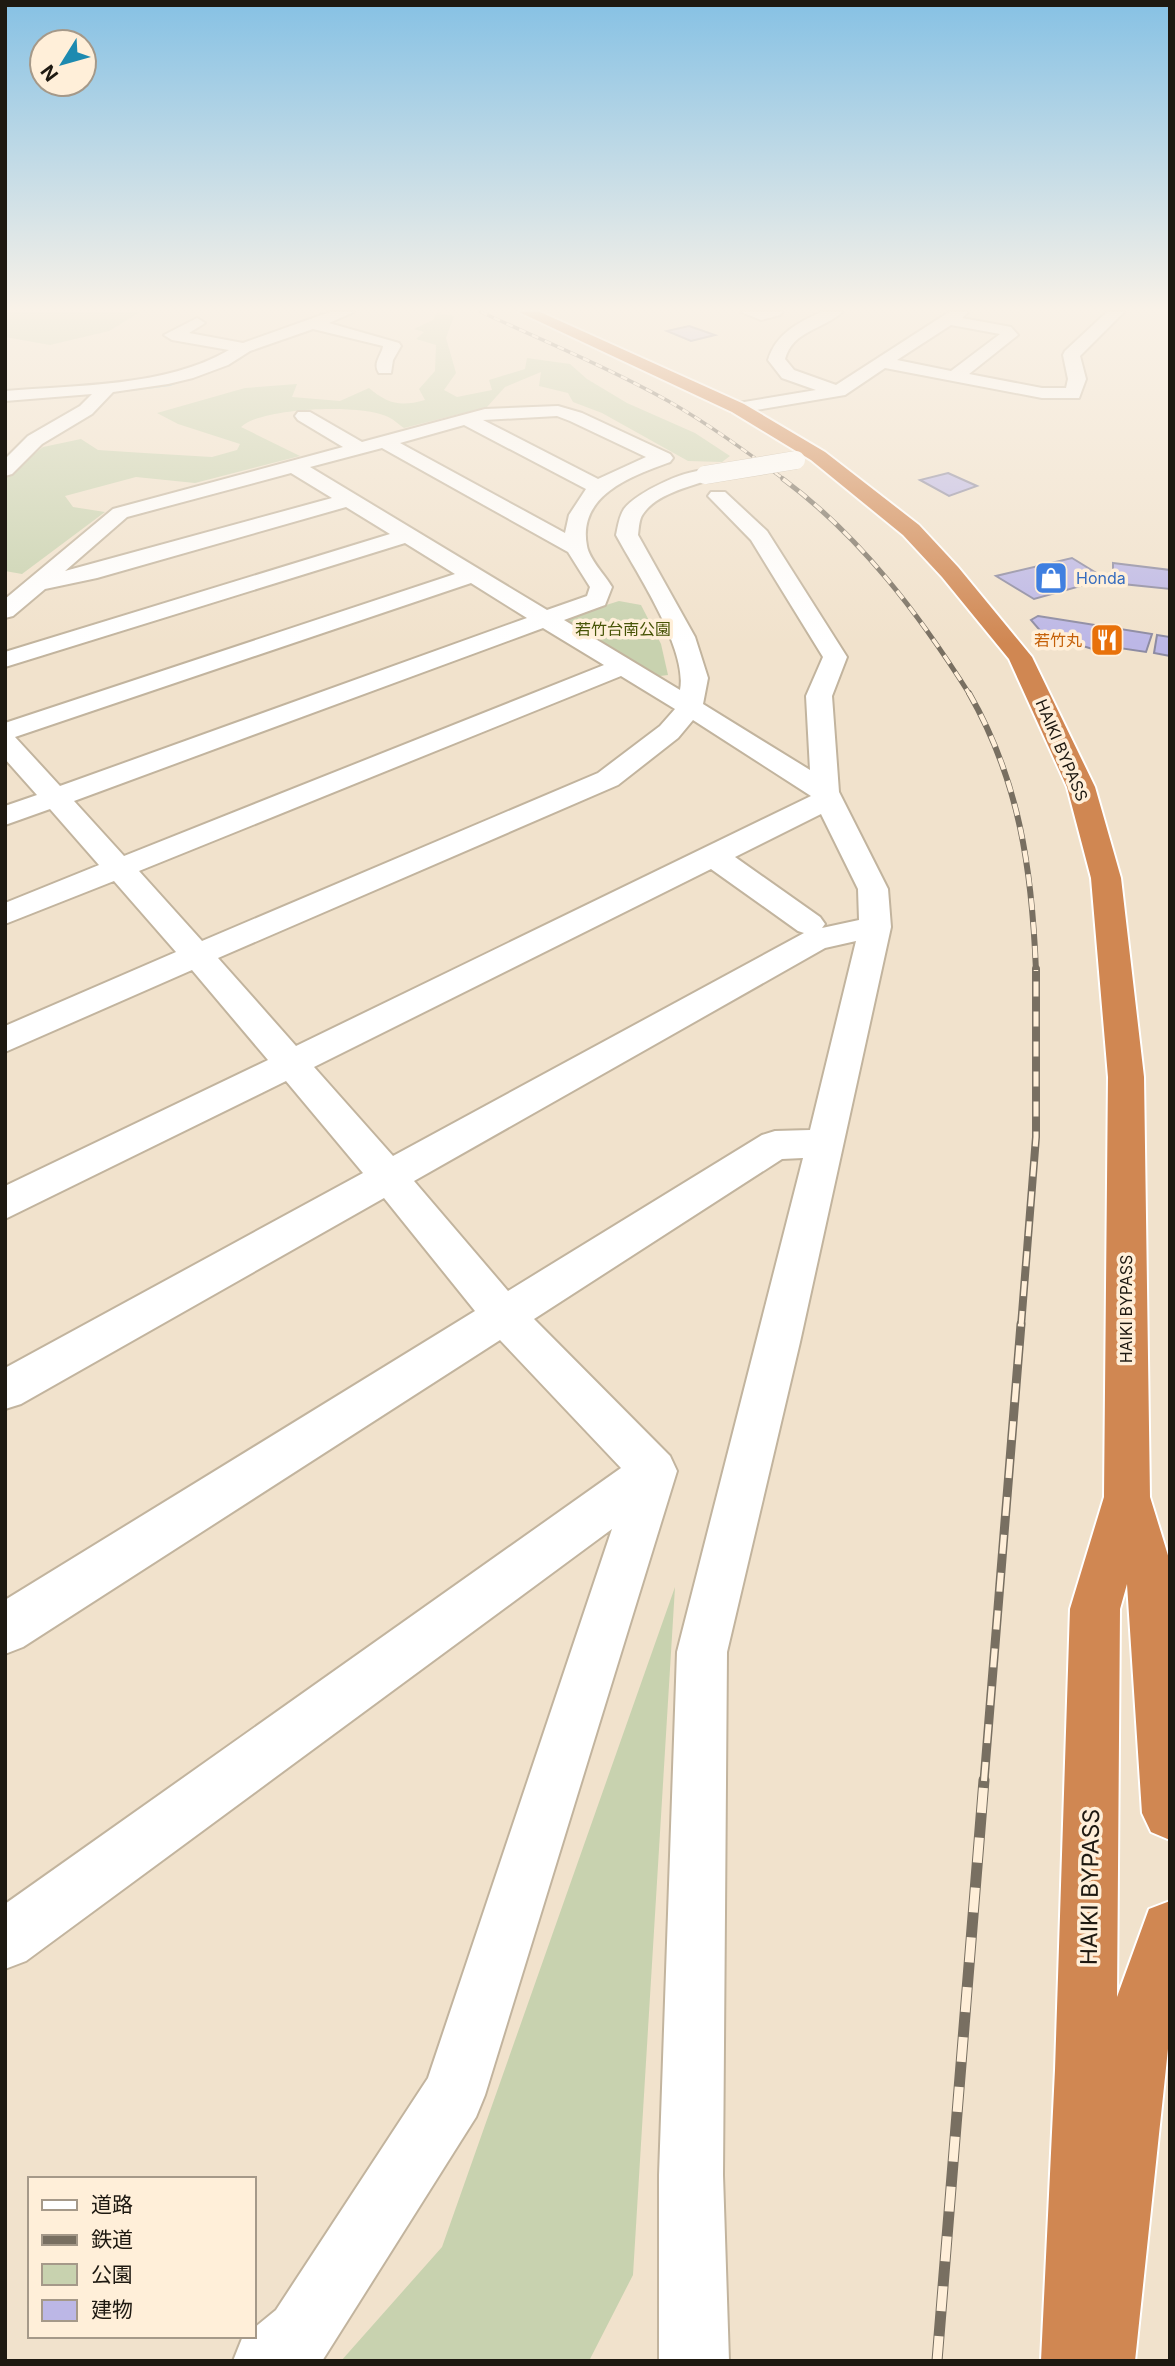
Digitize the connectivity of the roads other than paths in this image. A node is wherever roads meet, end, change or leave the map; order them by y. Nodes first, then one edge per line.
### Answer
1 (65, 422) edge
2 (315, 422) edge
3 (453, 422) edge
4 (473, 422) edge
5 (587, 422) edge
6 (758, 422) edge
7 (5, 439) edge
8 (35, 440) junction
9 (383, 441) junction
10 (359, 447) junction
11 (807, 458) junction
12 (292, 466) junction
13 (5, 471) edge
14 (712, 486) junction
15 (600, 488) junction
16 (347, 500) junction
17 (405, 536) junction
18 (576, 548) junction
19 (470, 576) junction
20 (35, 584) junction
21 (5, 611) edge
22 (544, 619) junction
23 (5, 660) edge
24 (624, 666) junction
25 (690, 707) junction
26 (5, 732) edge
27 (5, 742) edge
28 (826, 795) junction
29 (55, 798) junction
30 (5, 816) edge
31 (713, 856) junction
32 (119, 868) junction
33 (5, 914) edge
34 (810, 924) dead end
35 (875, 927) junction
36 (197, 955) junction
37 (5, 1040) edge
38 (291, 1065) junction
39 (825, 1143) junction
40 (388, 1176) junction
41 (5, 1204) edge
42 (502, 1314) junction
43 (5, 1390) edge
44 (653, 1471) junction
45 (1126, 1497) junction
46 (5, 1629) edge
47 (1163, 1639) edge
48 (1170, 1813) edge
49 (1170, 1930) edge
50 (5, 1940) edge
51 (268, 2361) edge
52 (694, 2361) edge
53 (1076, 2361) edge
54 (1100, 2361) edge

1 - 8 street
2 - 10 street
3 - 9 street
4 - 15 street
5 - 15 street
6 - 11 highway, HAIKI BYPASS
7 - 8 street
8 - 13 street
9 - 10 street
9 - 18 street
10 - 12 street
11 - 14 street, bridge
11 - 45 highway, HAIKI BYPASS
12 - 16 street
12 - 20 street
14 - 25 street
14 - 28 street
15 - 18 street
16 - 17 street
16 - 20 street
17 - 19 street
17 - 23 street
18 - 22 street
19 - 22 street
19 - 26 street
20 - 21 street
22 - 24 street
22 - 29 street
24 - 25 street
24 - 32 street
25 - 28 street
25 - 36 street
27 - 29 street
28 - 31 street
28 - 35 street
29 - 30 street
29 - 32 street
31 - 34 street
31 - 38 street
32 - 33 street
32 - 36 street
35 - 39 street
35 - 40 street
36 - 37 street
36 - 38 street
38 - 40 street
38 - 41 street
39 - 42 street
39 - 52 street
40 - 42 street
40 - 43 street
42 - 44 street
42 - 46 street
44 - 50 street
44 - 51 street
45 - 47 highway, HAIKI BYPASS
45 - 53 highway, HAIKI BYPASS
47 - 48 highway, HAIKI BYPASS
49 - 54 highway

